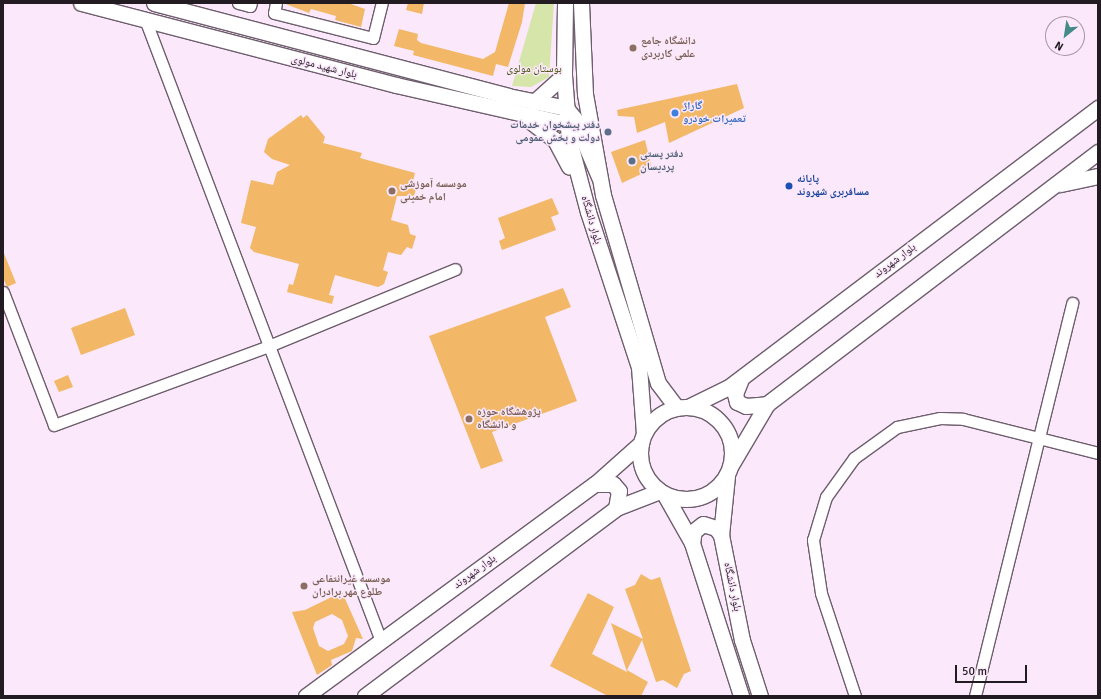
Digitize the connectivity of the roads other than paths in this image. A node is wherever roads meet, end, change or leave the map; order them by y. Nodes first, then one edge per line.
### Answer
1 (81, 3) edge
2 (154, 3) edge
3 (238, 3) edge
4 (251, 3) edge
5 (276, 3) edge
6 (382, 3) edge
7 (565, 3) edge
8 (581, 3) edge
9 (145, 19) junction
10 (582, 64) junction
11 (564, 75) junction
12 (539, 103) junction
13 (1098, 108) edge
14 (524, 117) junction
15 (569, 117) junction
16 (544, 121) junction
17 (1098, 152) edge
18 (1098, 176) edge
19 (599, 177) junction
20 (1055, 185) junction
21 (588, 212) junction
22 (455, 269) dead end
23 (3, 292) edge
24 (1072, 303) dead end
25 (271, 345) junction
26 (740, 379) junction
27 (766, 404) junction
28 (682, 407) junction
29 (1040, 437) junction
30 (642, 438) junction
31 (1098, 453) edge
32 (729, 470) junction
33 (595, 484) junction
34 (662, 493) junction
35 (616, 508) junction
36 (721, 535) junction
37 (692, 543) junction
38 (381, 641) junction
39 (306, 696) edge
40 (365, 696) edge
41 (742, 696) edge
42 (760, 696) edge
43 (855, 696) edge
44 (975, 696) edge

1 - 9 main road, بلوار شهید مولوی
2 - 12 main road, بلوار شهید مولوی
3 - 4 street
5 - 6 street
7 - 11 main road, بلوار دانشگاه
8 - 10 main road, بلوار دانشگاه
9 - 14 main road, بلوار شهید مولوی
9 - 25 street
10 - 15 main road
10 - 19 main road, بلوار دانشگاه
11 - 12 main road
11 - 15 main road, بلوار دانشگاه
12 - 15 main road, بلوار شهید مولوی
12 - 16 main road
13 - 26 main road, بلوار شهروند
14 - 16 main road, بلوار شهید مولوی
14 - 21 main road
15 - 16 main road, بلوار شهید مولوی
15 - 19 main road
15 - 21 main road, بلوار دانشگاه
17 - 20 main road
18 - 20 main road
19 - 28 main road, بلوار دانشگاه
20 - 27 main road
21 - 30 main road, بلوار دانشگاه
22 - 25 street
23 - 25 street
24 - 29 street
25 - 38 street
26 - 27 main road
26 - 28 main road, بلوار شهروند
27 - 32 main road
28 - 30 main road
28 - 32 main road
29 - 31 street
29 - 43 street
29 - 44 street
30 - 33 main road, بلوار شهروند
30 - 34 main road
32 - 34 main road
32 - 36 main road, بلوار دانشگاه
33 - 35 main road
33 - 38 main road, بلوار شهروند
34 - 35 main road
34 - 37 main road, بلوار دانشگاه
35 - 40 main road
36 - 37 main road
36 - 42 main road, بلوار دانشگاه
37 - 41 main road, بلوار دانشگاه
38 - 39 main road, بلوار شهروند

